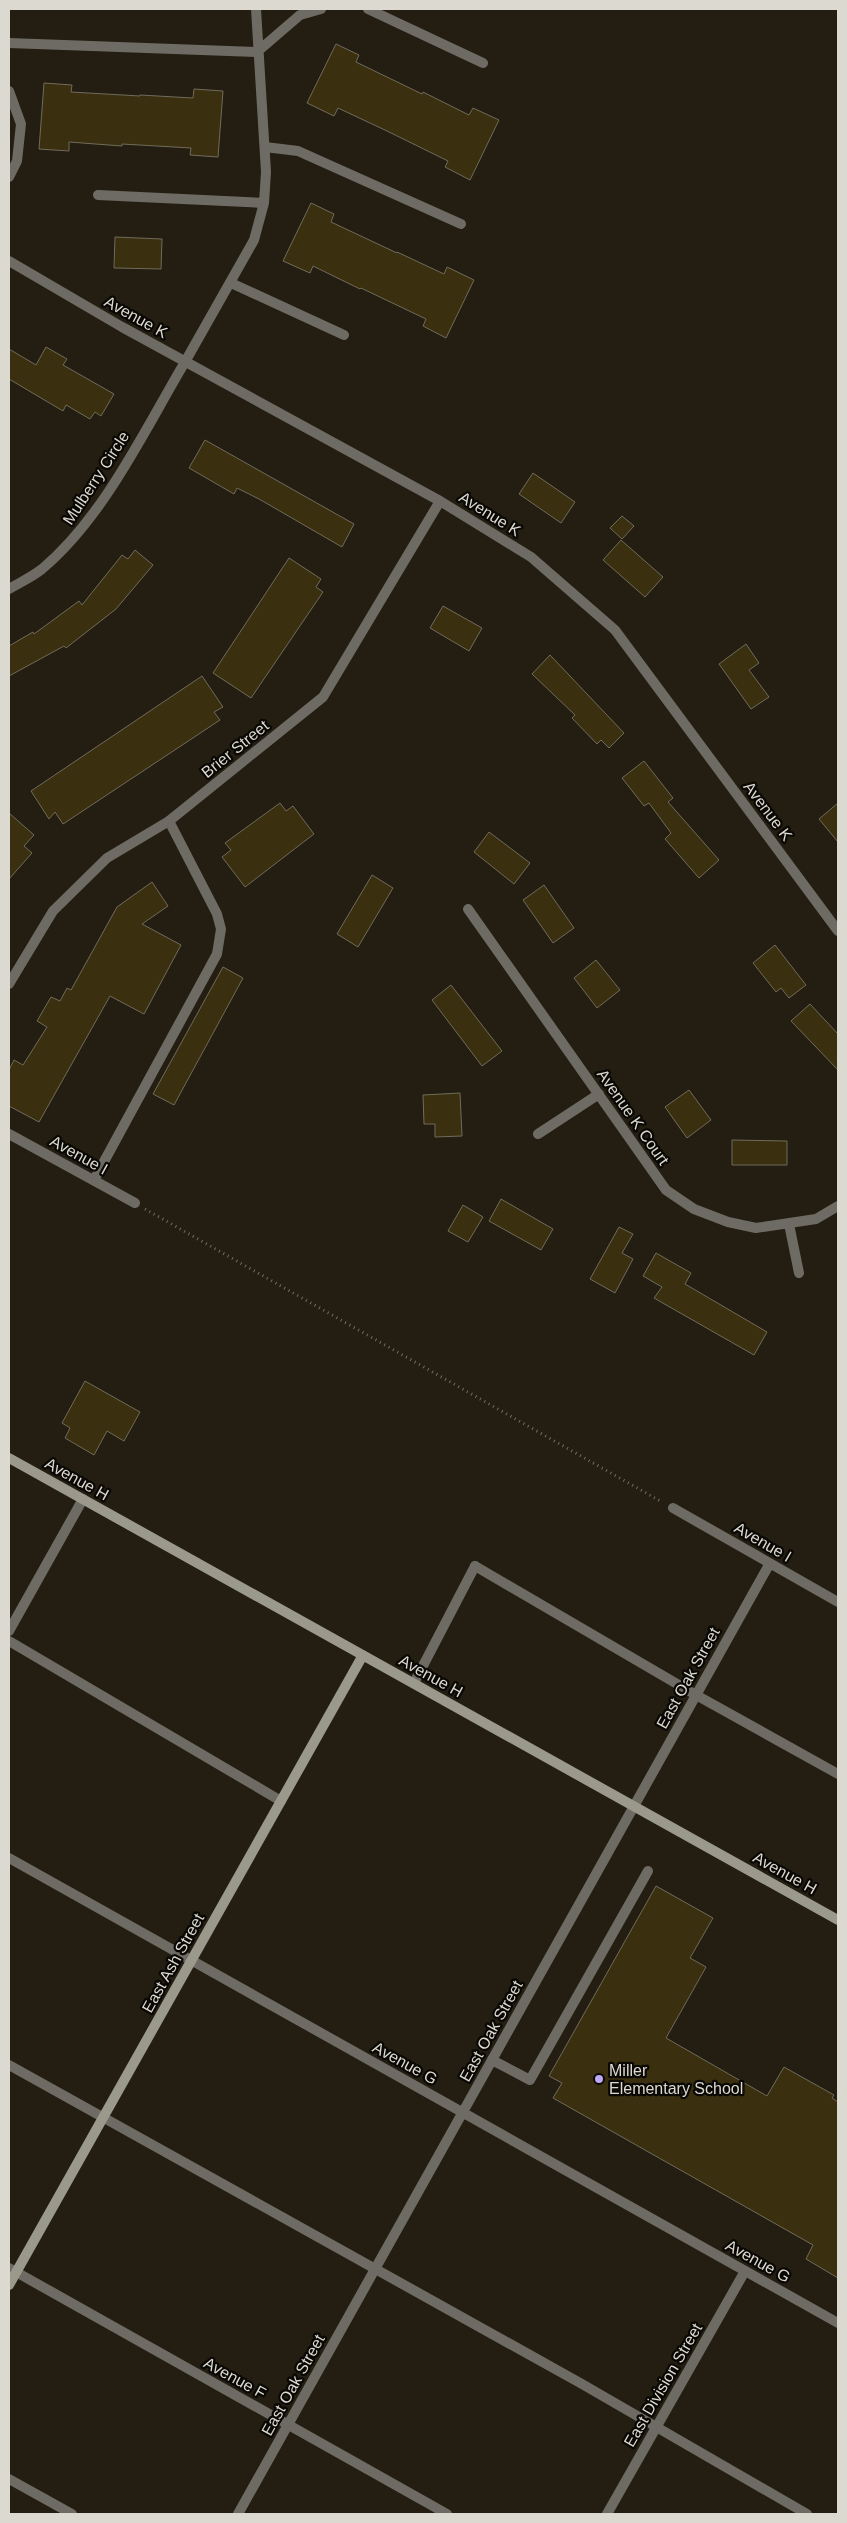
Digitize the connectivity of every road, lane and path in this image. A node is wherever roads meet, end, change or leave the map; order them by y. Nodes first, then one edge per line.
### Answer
1 (256, 9) edge
2 (321, 9) edge
3 (368, 9) edge
4 (9, 42) edge
5 (257, 52) junction
6 (483, 63) dead end
7 (9, 91) edge
8 (265, 147) junction
9 (9, 177) edge
10 (98, 195) dead end
11 (264, 203) junction
12 (461, 224) dead end
13 (9, 261) edge
14 (231, 284) junction
15 (344, 335) dead end
16 (185, 362) junction
17 (440, 501) junction
18 (9, 589) edge
19 (169, 821) junction
20 (468, 910) dead end
21 (838, 931) edge
22 (9, 984) edge
23 (599, 1094) junction
24 (9, 1134) edge
25 (538, 1134) dead end
26 (94, 1180) junction
27 (135, 1203) joint
28 (838, 1206) edge
29 (790, 1224) junction
30 (799, 1273) dead end
31 (9, 1458) edge
32 (83, 1499) junction
33 (673, 1508) joint
34 (770, 1563) junction
35 (838, 1602) edge
36 (9, 1631) edge
37 (9, 1641) edge
38 (363, 1655) junction
39 (414, 1683) junction
40 (696, 1695) junction
41 (838, 1774) edge
42 (281, 1801) junction
43 (634, 1806) junction
44 (9, 1858) edge
45 (648, 1871) dead end
46 (838, 1920) edge
47 (192, 1960) junction
48 (492, 2060) junction
49 (9, 2065) edge
50 (463, 2113) junction
51 (103, 2118) junction
52 (375, 2269) junction
53 (12, 2270) edge
54 (745, 2271) junction
55 (9, 2285) edge
56 (838, 2324) edge
57 (288, 2425) junction
58 (656, 2427) junction
59 (9, 2479) edge
60 (72, 2514) edge
61 (238, 2514) edge
62 (447, 2514) edge
63 (607, 2514) edge
64 (807, 2514) edge

1 - 5 street, Mulberry Circle
2 - 5 street
3 - 6 street
4 - 5 street
5 - 8 street, Mulberry Circle
7 - 9 street
8 - 11 street, Mulberry Circle
8 - 12 street
10 - 11 street
11 - 14 street, Mulberry Circle
13 - 16 street, Avenue K
14 - 15 street
14 - 16 street, Mulberry Circle
16 - 17 street, Avenue K
16 - 18 street, Mulberry Circle
17 - 19 street, Brier Street
17 - 21 street, Avenue K
19 - 22 street, Brier Street
19 - 26 street
20 - 23 street, Avenue K Court
23 - 25 street
23 - 29 street, Avenue K Court
24 - 26 street, Avenue I
26 - 27 street, Avenue I
27 - 33 path
28 - 29 street, Avenue K Court
29 - 30 street
31 - 32 street, Avenue H
32 - 36 street
32 - 38 street, Avenue H
33 - 34 street, Avenue I
34 - 35 street, Avenue I
34 - 40 street, East Oak Street
37 - 42 street
38 - 39 street, Avenue H
38 - 42 street, East Ash Street
39 - 40 street
39 - 43 street, Avenue H
40 - 41 street
40 - 43 street, East Oak Street
42 - 47 street, East Ash Street
43 - 46 street, Avenue H
43 - 48 street, East Oak Street
44 - 47 street, Avenue G
45 - 48 street
47 - 50 street, Avenue G
47 - 51 street, East Ash Street
48 - 50 street, East Oak Street
49 - 51 street
50 - 52 street, East Oak Street
50 - 54 street, Avenue G
51 - 52 street
51 - 53 street, East Ash Street
52 - 57 street, East Oak Street
52 - 58 street
53 - 55 street, East Ash Street
53 - 57 street, Avenue F
54 - 56 street, Avenue G
54 - 58 street, East Division Street
57 - 61 street, East Oak Street
57 - 62 street, Avenue F
58 - 63 street, East Division Street
58 - 64 street
59 - 60 street

